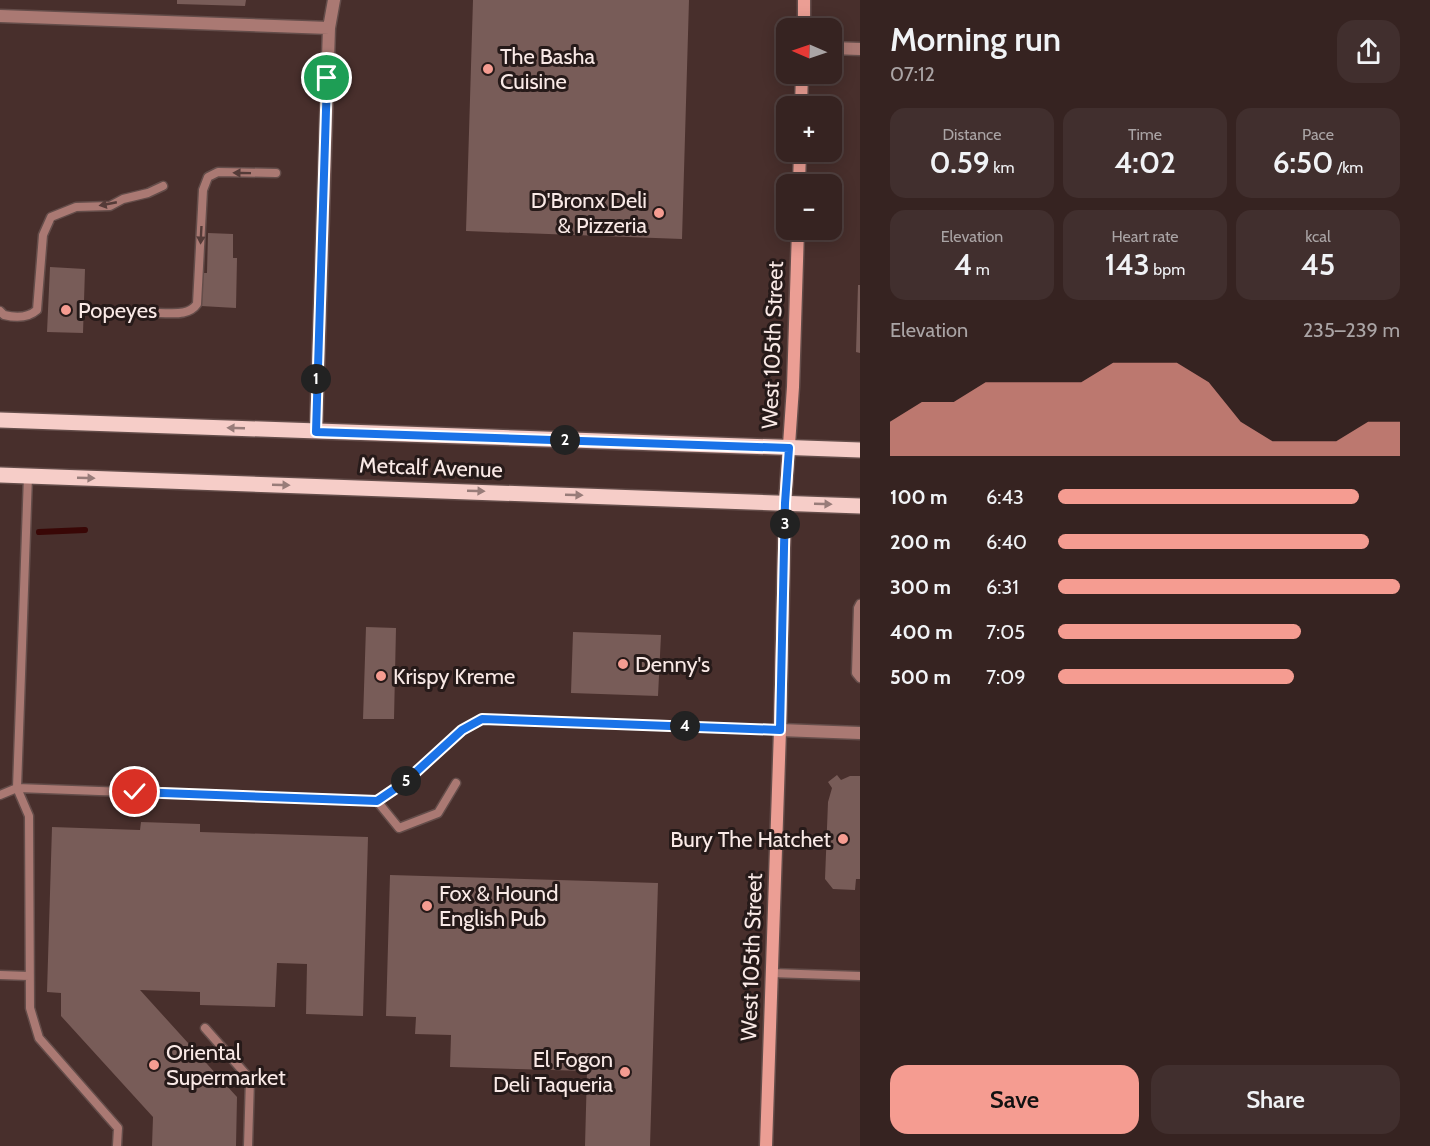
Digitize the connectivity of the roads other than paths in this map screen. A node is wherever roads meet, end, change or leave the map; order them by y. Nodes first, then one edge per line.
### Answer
1 (334, 0) edge
2 (804, 0) edge
3 (0, 16) edge
4 (804, 18) edge
5 (329, 28) junction
6 (842, 48) edge
7 (860, 49) edge
8 (276, 173) dead end
9 (163, 186) dead end
10 (798, 240) edge
11 (0, 311) edge
12 (159, 313) dead end
13 (0, 420) edge
14 (316, 432) junction
15 (789, 448) junction
16 (860, 450) edge
17 (0, 475) edge
18 (28, 476) junction
19 (785, 503) junction
20 (860, 506) edge
21 (860, 604) edge
22 (860, 678) edge
23 (780, 730) junction
24 (860, 734) edge
25 (456, 783) dead end
26 (17, 788) junction
27 (0, 795) edge
28 (377, 801) junction
29 (771, 973) junction
30 (0, 975) edge
31 (29, 976) junction
32 (860, 976) edge
33 (205, 1028) dead end
34 (117, 1146) edge
35 (248, 1146) edge
36 (766, 1146) edge

1 - 5 street
2 - 4 street
3 - 5 street
5 - 14 street
6 - 7 street
8 -> 12 lane
9 -> 11 lane
10 - 15 street, West 105th Street
14 -> 13 main road, Metcalf Avenue
14 - 15 main road, Metcalf Avenue
15 - 16 main road, Metcalf Avenue
15 - 19 street, West 105th Street
17 - 18 main road, Metcalf Avenue
18 -> 19 main road, Metcalf Avenue
18 - 26 lane
19 -> 20 main road, Metcalf Avenue
19 - 23 street, West 105th Street
21 - 22 lane
23 - 24 street
23 - 28 lane
23 - 29 street, West 105th Street
25 - 28 lane
26 - 27 lane
26 - 28 lane
26 - 31 lane
29 - 32 lane
29 - 36 street, West 105th Street
30 - 31 lane
31 - 34 lane
33 - 35 lane

